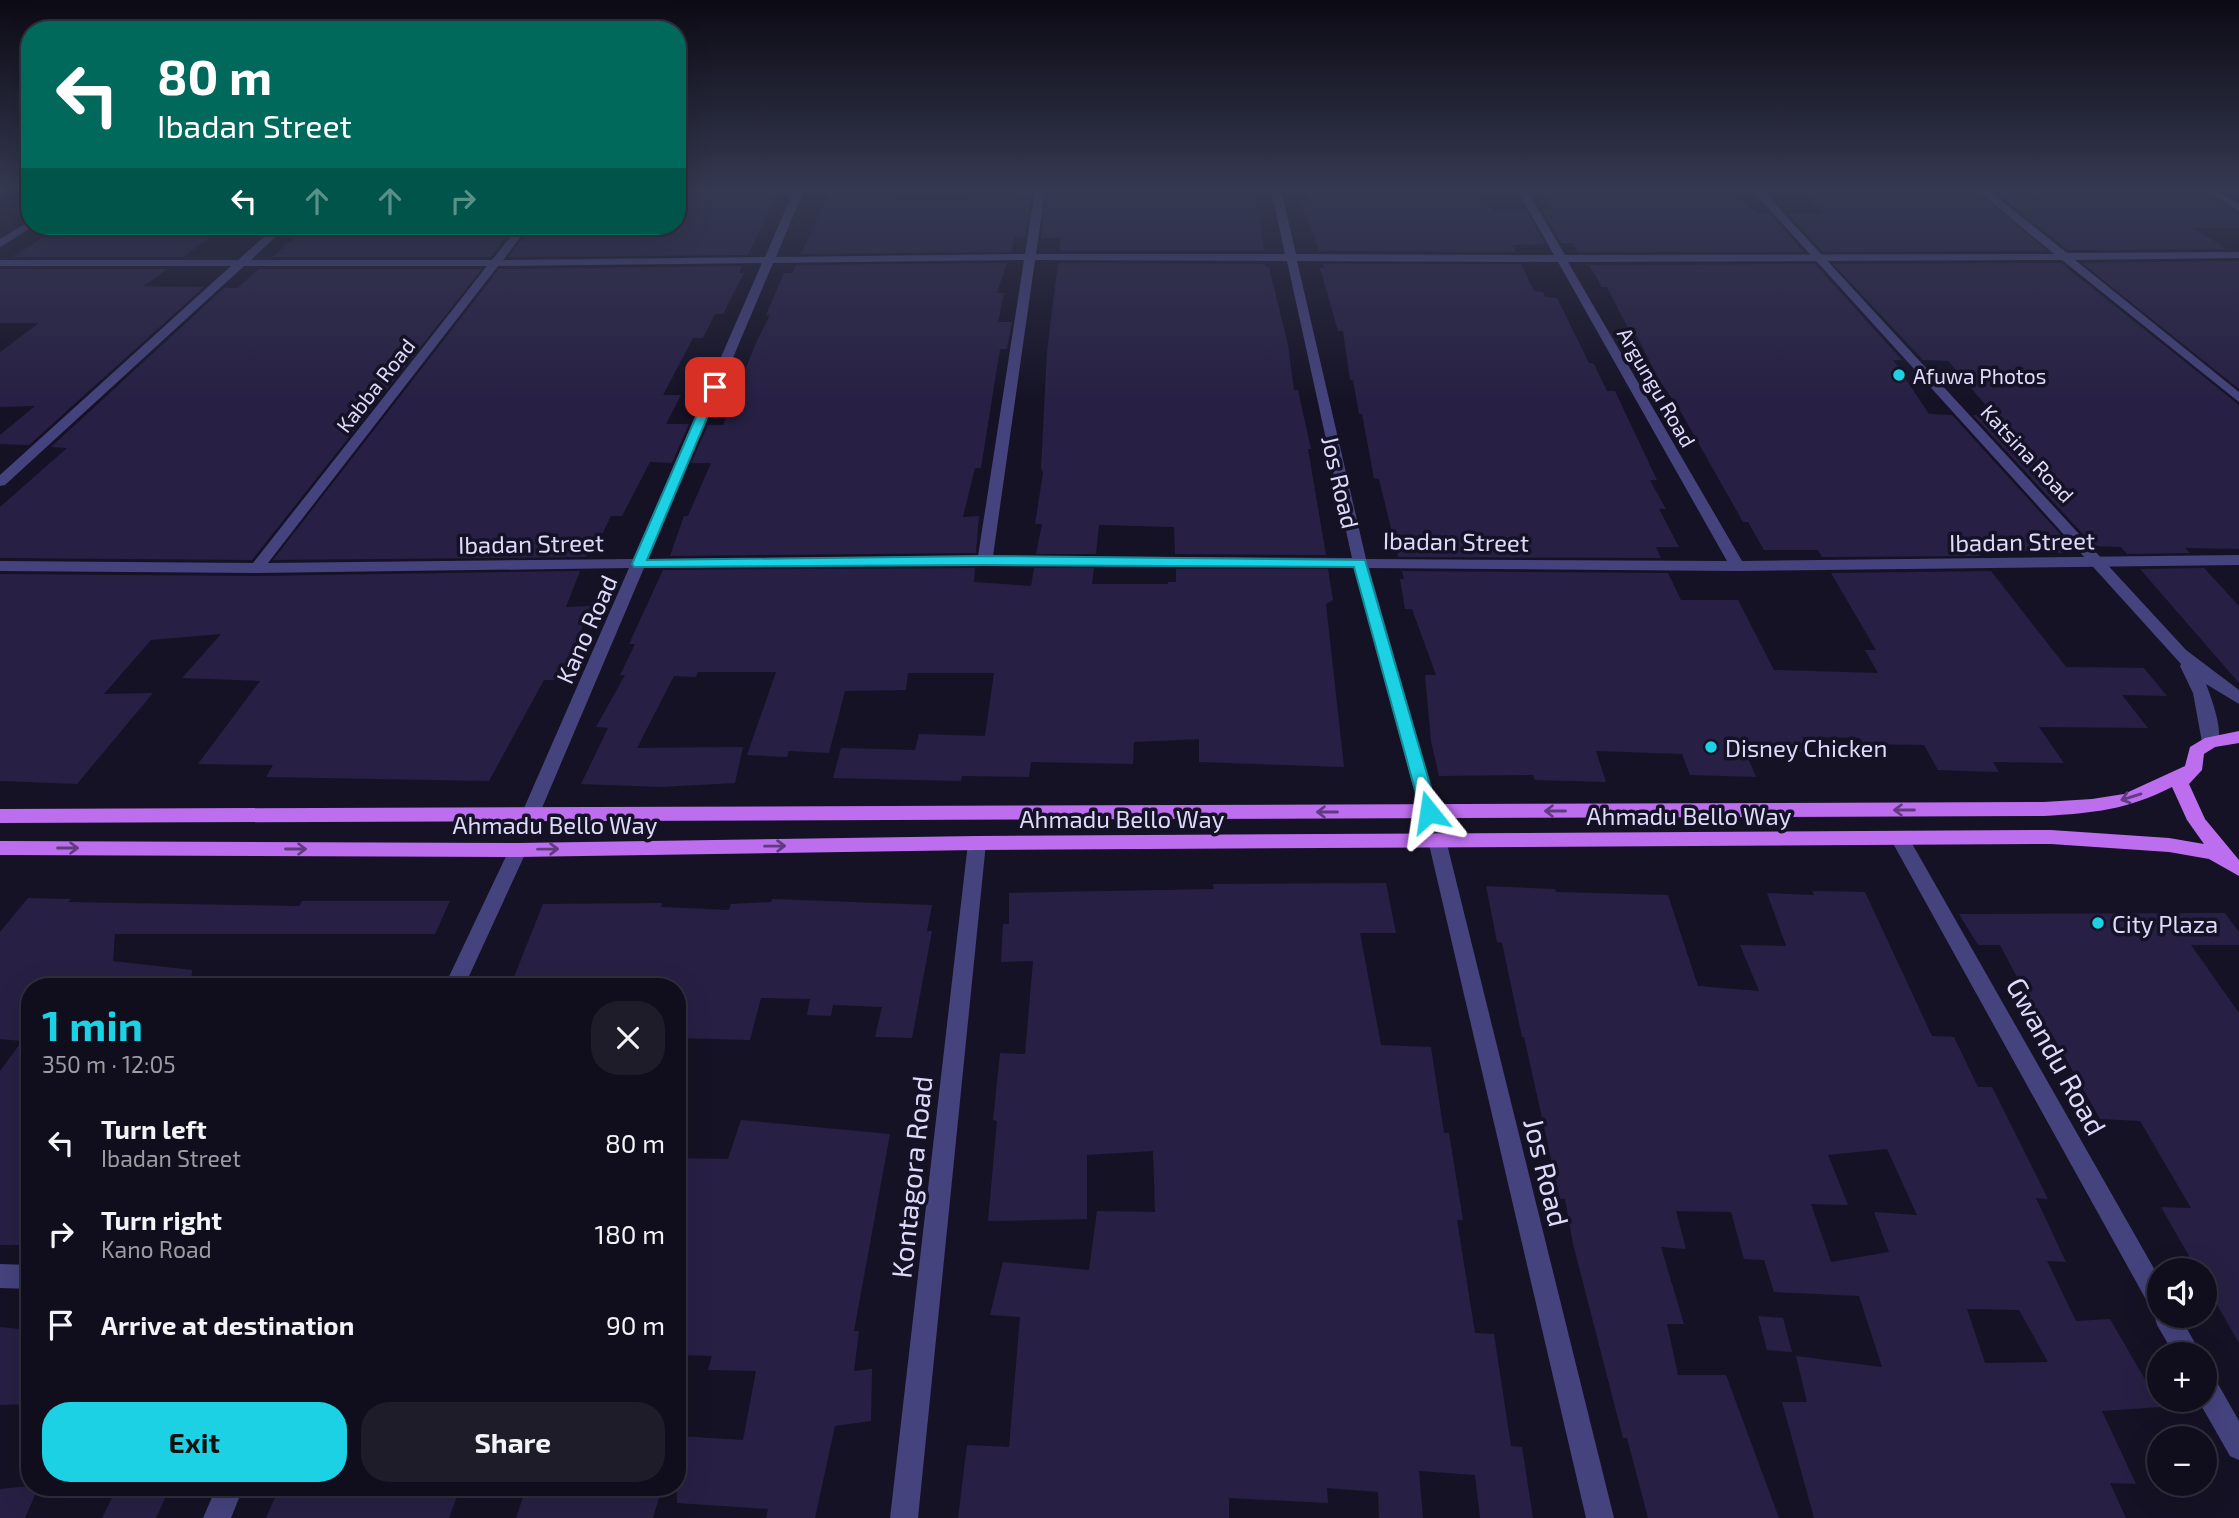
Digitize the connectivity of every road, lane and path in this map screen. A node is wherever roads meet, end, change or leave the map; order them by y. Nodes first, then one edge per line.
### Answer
1 (769, 260) edge
2 (242, 261) edge
3 (692, 261) edge
4 (1031, 261) edge
5 (1290, 261) edge
6 (1564, 261) edge
7 (1821, 261) edge
8 (2068, 261) edge
9 (0, 263) edge
10 (239, 263) junction
11 (494, 263) junction
12 (2239, 398) edge
13 (0, 482) edge
14 (2239, 560) edge
15 (985, 561) junction
16 (2098, 562) junction
17 (1360, 563) junction
18 (639, 564) junction
19 (0, 566) edge
20 (1737, 566) junction
21 (257, 568) junction
22 (2180, 654) junction
23 (2239, 698) edge
24 (2239, 737) edge
25 (2211, 742) junction
26 (2193, 770) junction
27 (1429, 812) junction
28 (530, 815) junction
29 (0, 816) edge
30 (1899, 838) junction
31 (1437, 841) junction
32 (977, 843) junction
33 (0, 848) edge
34 (517, 850) junction
35 (2239, 868) edge
36 (458, 978) edge
37 (0, 1276) edge
38 (21, 1277) edge
39 (2147, 1281) edge
40 (2217, 1408) edge
41 (2239, 1447) edge
42 (227, 1496) edge
43 (218, 1518) edge
44 (904, 1518) edge
45 (1600, 1518) edge

1 - 18 street, Kano Road
2 - 10 street
3 - 11 street
4 - 15 street
5 - 17 street, Jos Road
6 - 20 street, Argungu Road
7 - 16 street, Katsina Road
8 - 12 street
9 - 10 street
10 - 11 street
10 - 13 street
11 - 21 street, Kabba Road
14 - 16 street, Ibadan Street
15 - 17 street, Ibadan Street
15 - 18 street, Ibadan Street
16 - 20 street, Ibadan Street
16 - 22 street, Katsina Road
17 - 20 street, Ibadan Street
17 - 27 street, Jos Road
18 - 21 street, Ibadan Street
18 - 28 street, Kano Road
19 - 21 street, Ibadan Street
22 - 23 street, Katsina Road
22 - 25 street, Katsina Road
24 - 25 main road
25 - 26 main road
26 -> 27 main road, Ahmadu Bello Way
26 - 35 main road
27 -> 28 main road, Ahmadu Bello Way
28 - 29 main road, Ahmadu Bello Way
30 - 31 main road, Ahmadu Bello Way
30 - 35 main road, Ahmadu Bello Way
30 - 39 street, Gwandu Road
31 - 32 main road, Ahmadu Bello Way
31 - 45 street, Jos Road
34 -> 32 main road, Ahmadu Bello Way
32 - 44 street, Kontagora Road
33 -> 34 main road, Ahmadu Bello Way
34 - 36 street
37 - 38 street
40 - 41 street
42 - 43 street

